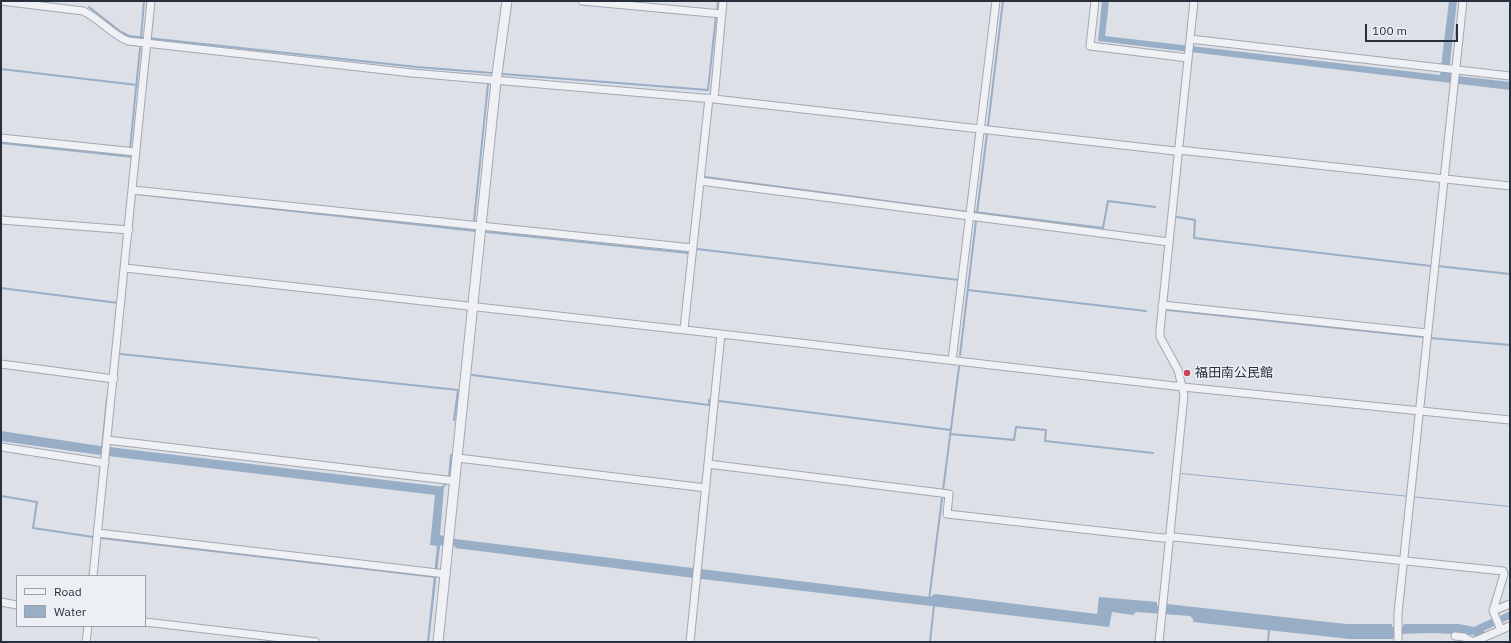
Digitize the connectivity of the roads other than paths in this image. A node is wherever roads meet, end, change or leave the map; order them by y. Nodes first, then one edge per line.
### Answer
1 (1, 1) edge
2 (151, 1) edge
3 (506, 1) edge
4 (582, 1) edge
5 (723, 1) edge
6 (996, 1) edge
7 (1096, 1) edge
8 (1194, 1) edge
9 (1463, 1) edge
10 (718, 14) junction
11 (147, 39) junction
12 (1189, 49) junction
13 (1454, 74) junction
14 (1510, 76) edge
15 (496, 81) junction
16 (711, 98) junction
17 (981, 129) junction
18 (1, 138) edge
19 (1179, 150) junction
20 (136, 152) junction
21 (1443, 179) junction
22 (700, 181) junction
23 (1510, 186) edge
24 (133, 190) junction
25 (970, 216) junction
26 (1, 220) edge
27 (481, 226) junction
28 (129, 230) junction
29 (1169, 242) junction
30 (693, 248) junction
31 (125, 268) junction
32 (1162, 305) junction
33 (473, 306) junction
34 (684, 329) junction
35 (1427, 333) junction
36 (721, 334) junction
37 (952, 360) junction
38 (1, 364) edge
39 (114, 379) junction
40 (1183, 387) junction
41 (1419, 411) junction
42 (1510, 420) edge
43 (107, 442) junction
44 (1, 448) edge
45 (458, 458) junction
46 (105, 460) junction
47 (708, 464) junction
48 (455, 481) junction
49 (706, 488) junction
50 (98, 533) junction
51 (1168, 538) junction
52 (1404, 561) junction
53 (439, 573) junction
54 (93, 575) edge
55 (1, 602) edge
56 (1510, 604) edge
57 (16, 605) edge
58 (1497, 620) junction
59 (146, 622) edge
60 (1510, 626) edge
61 (88, 627) edge
62 (1455, 636) dead end
63 (1398, 639) edge
64 (86, 642) edge
65 (316, 642) edge
66 (438, 642) edge
67 (690, 642) edge
68 (1159, 642) edge
69 (1474, 642) edge

1 - 11 street
2 - 11 street
3 - 15 street
4 - 10 street
5 - 10 street
6 - 17 street
7 - 12 street
8 - 12 street
9 - 13 street
10 - 16 street
11 - 15 street
11 - 20 street
12 - 13 street
12 - 19 street
13 - 14 street
13 - 21 street
15 - 16 street
15 - 27 street
16 - 17 street
16 - 22 street
17 - 19 street
17 - 25 street
18 - 20 street
19 - 21 street
19 - 29 street
20 - 24 street
21 - 23 street
21 - 35 street
22 - 25 street
22 - 30 street
24 - 27 street
24 - 28 street
25 - 29 street
25 - 37 street
26 - 28 street
27 - 30 street
27 - 33 street
28 - 31 street
29 - 32 street
30 - 34 street
31 - 33 street
31 - 39 street
32 - 35 street
32 - 40 street
33 - 34 street
33 - 45 street
34 - 36 street
35 - 41 street
36 - 37 street
36 - 47 street
37 - 40 street
38 - 39 street
39 - 43 street
40 - 41 street
40 - 51 street
41 - 42 street
41 - 52 street
43 - 46 street
43 - 48 street
44 - 46 street
45 - 48 street
45 - 49 street
46 - 50 street
47 - 49 street
47 - 51 street
48 - 53 street
49 - 67 street
50 - 53 street
50 - 54 street
51 - 52 street
51 - 68 street
52 - 58 street
52 - 63 street
53 - 66 street
55 - 57 street
56 - 58 street
58 - 60 street
58 - 69 street
59 - 65 street
61 - 64 street
62 - 69 street

